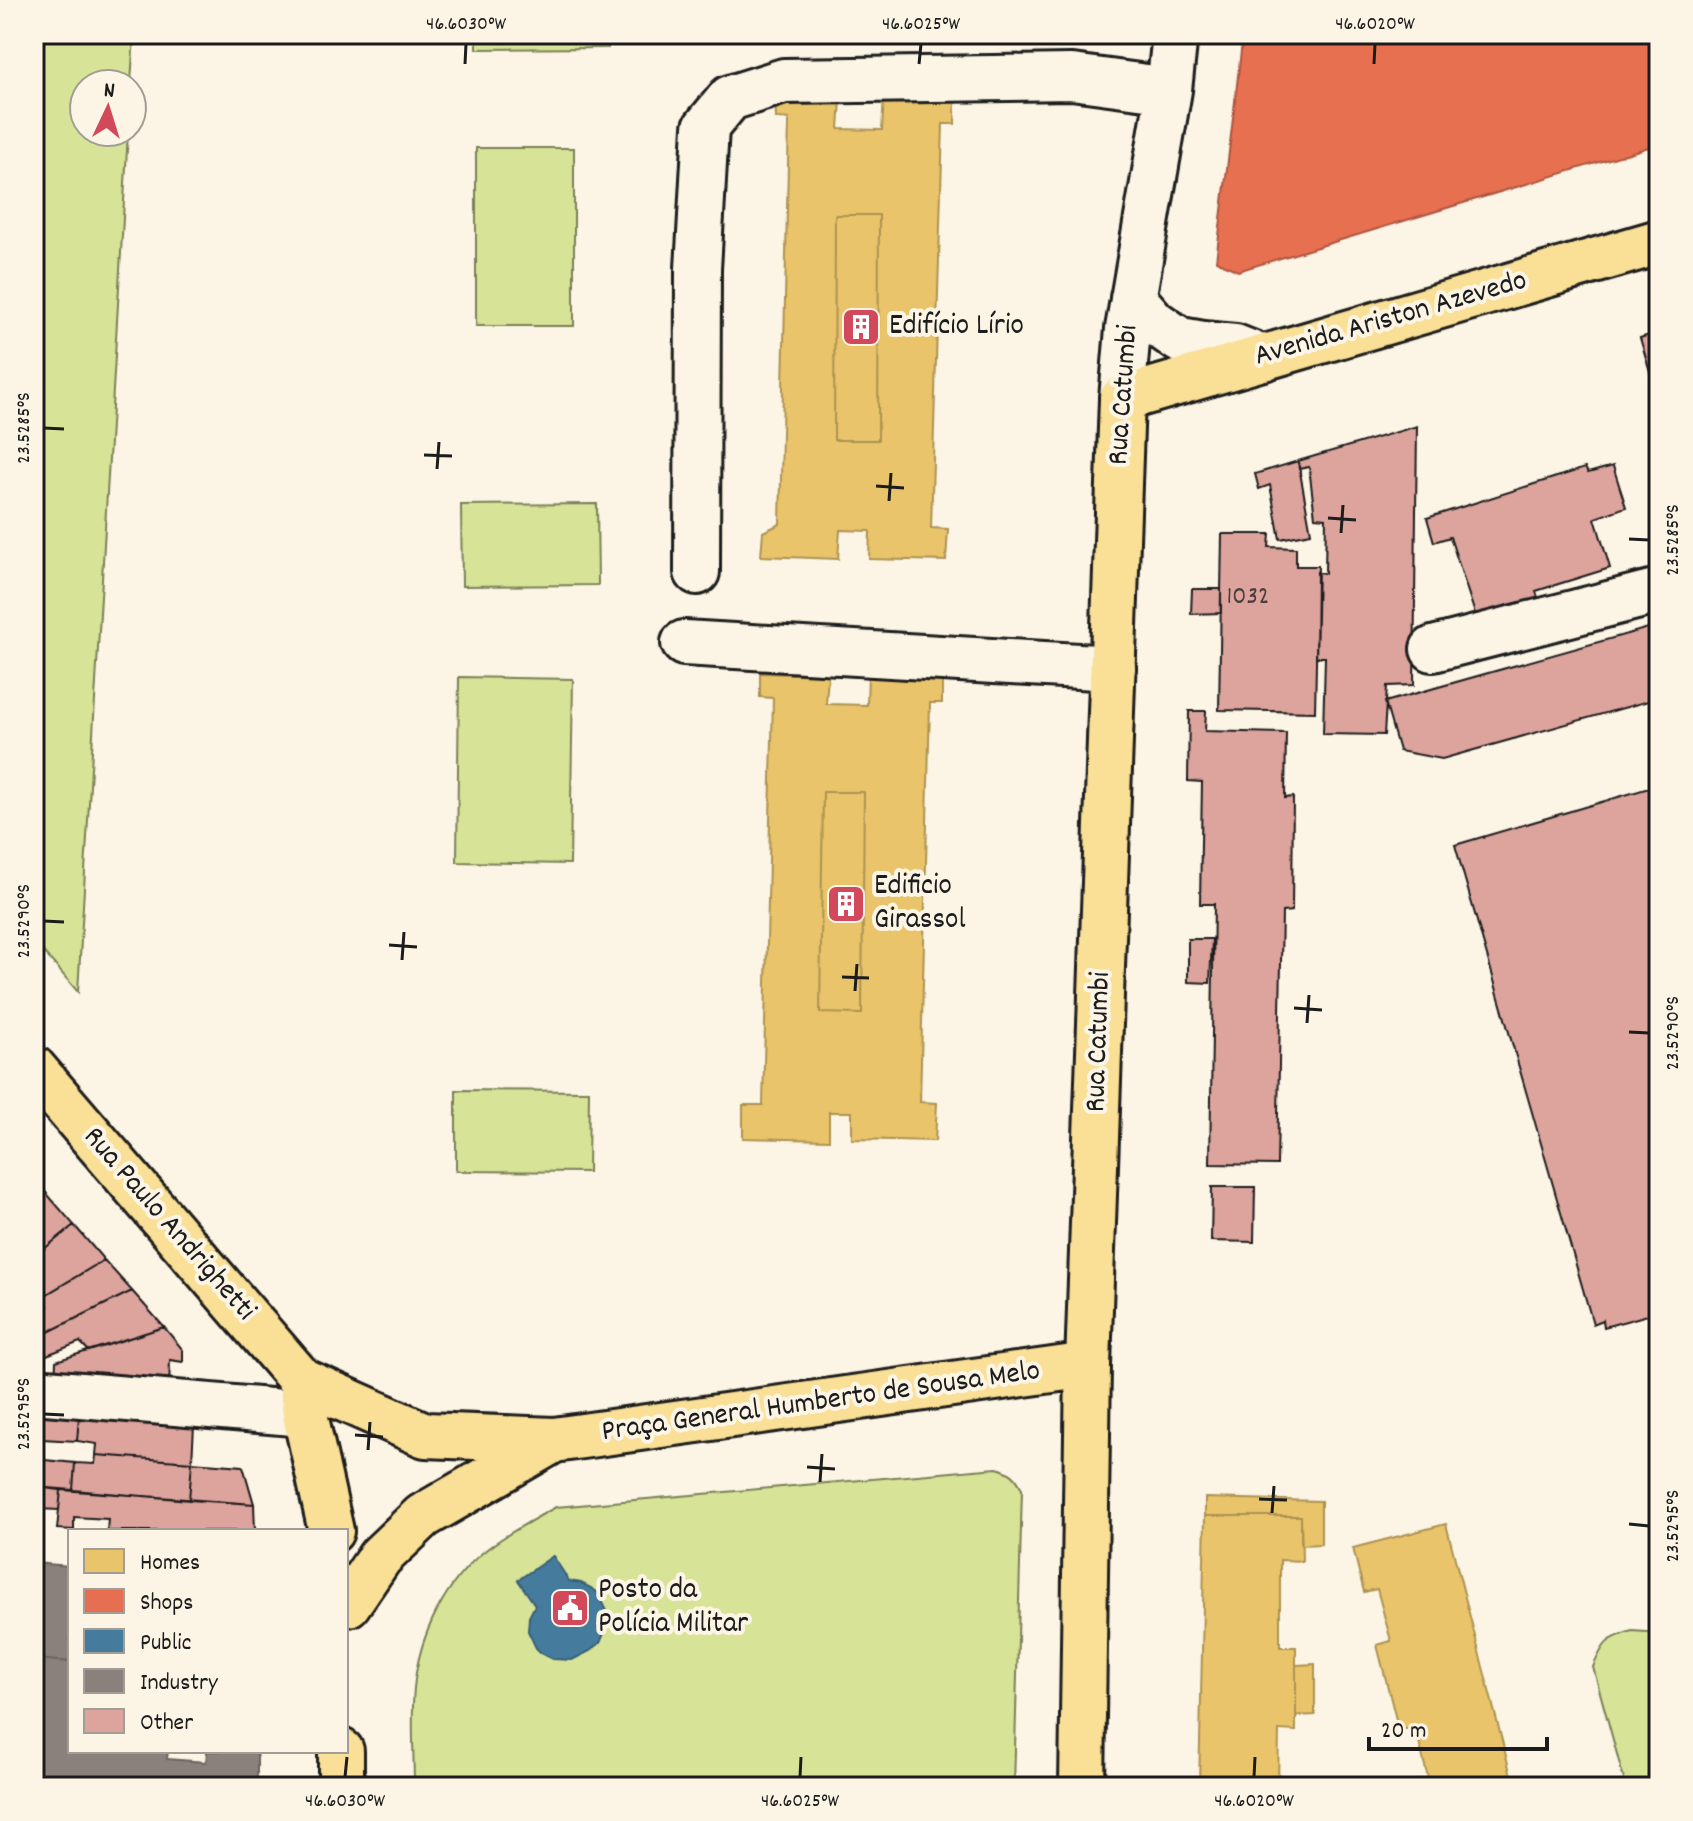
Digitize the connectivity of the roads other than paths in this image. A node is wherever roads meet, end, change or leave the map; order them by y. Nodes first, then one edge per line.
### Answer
1 (1175, 34) edge
2 (1169, 90) junction
3 (1658, 245) edge
4 (1133, 298) junction
5 (1263, 358) junction
6 (1122, 399) junction
7 (697, 572) dead end
8 (1659, 591) edge
9 (684, 643) dead end
10 (1433, 649) dead end
11 (1113, 668) junction
12 (34, 1069) edge
13 (1088, 1365) junction
14 (34, 1391) edge
15 (303, 1397) junction
16 (554, 1440) junction
17 (331, 1529) edge
18 (348, 1607) edge
19 (341, 1753) edge
20 (341, 1787) edge
21 (1082, 1787) edge

1 - 2 street, Rua Catumbi
2 - 4 street, Rua Catumbi
2 - 7 street
3 - 5 main road, Avenida Ariston Azevedo
4 - 5 street, Rua Catumbi
4 - 6 street, Rua Catumbi
5 - 6 main road, Avenida Ariston Azevedo
6 - 11 main road, Rua Catumbi
8 - 10 street
9 - 11 street
11 - 13 main road, Rua Catumbi
12 - 15 main road, Rua Paulo Andrighetti
13 - 16 main road, Praça General Humberto de Sousa Melo
13 - 21 main road, Rua Catumbi
14 - 15 street
15 - 16 main road, Praça General Humberto de Sousa Melo
15 - 17 main road
16 - 18 main road, Praça General Humberto de Sousa Melo
19 - 20 main road

